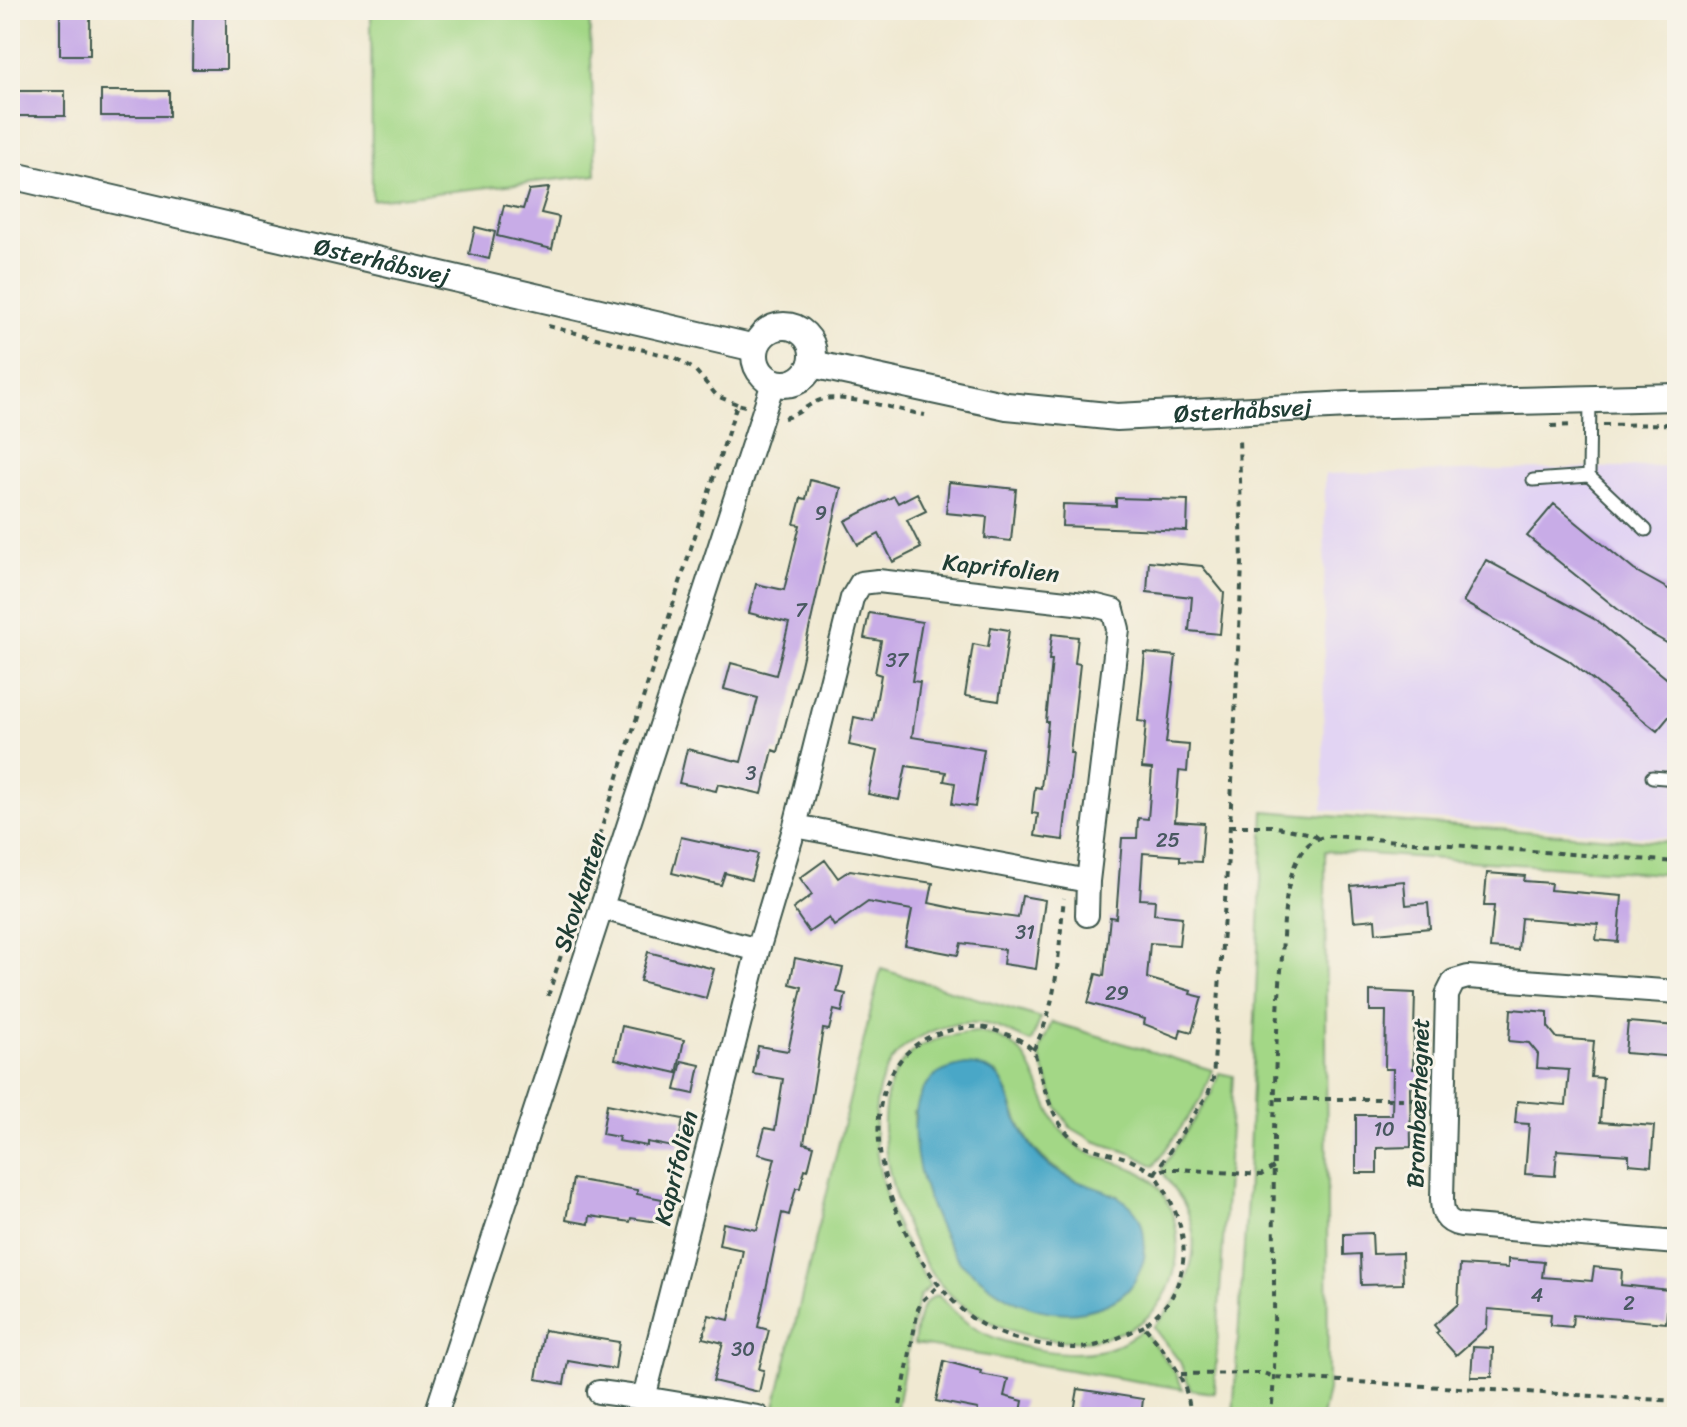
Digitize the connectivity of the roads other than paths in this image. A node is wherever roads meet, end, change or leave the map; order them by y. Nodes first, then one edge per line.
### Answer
1 (10, 175) edge
2 (755, 348) junction
3 (812, 364) junction
4 (773, 383) junction
5 (1677, 397) edge
6 (1590, 399) junction
7 (1589, 476) junction
8 (1533, 480) dead end
9 (1646, 530) dead end
10 (1652, 777) dead end
11 (1677, 779) edge
12 (795, 826) junction
13 (1077, 879) junction
14 (602, 908) junction
15 (1087, 915) dead end
16 (758, 950) junction
17 (1677, 992) edge
18 (1677, 1243) edge
19 (599, 1392) dead end
20 (644, 1398) junction
21 (435, 1417) edge
22 (758, 1417) edge

1 - 2 street, Østerhåbsvej
2 - 3 street
2 - 4 street
3 - 4 street
3 - 6 street, Østerhåbsvej
4 - 14 street, Skovkanten
5 - 6 street, Østerhåbsvej
6 - 7 lane
7 - 8 lane
7 - 9 lane
10 - 11 lane
12 - 13 street
12 - 13 street, Kaprifolien
12 - 16 street, Kaprifolien
13 - 15 street, Kaprifolien
14 - 16 street
14 - 21 street, Skovkanten
16 - 20 street, Kaprifolien
17 - 18 street, Brombærhegnet
19 - 20 street
20 - 22 street

